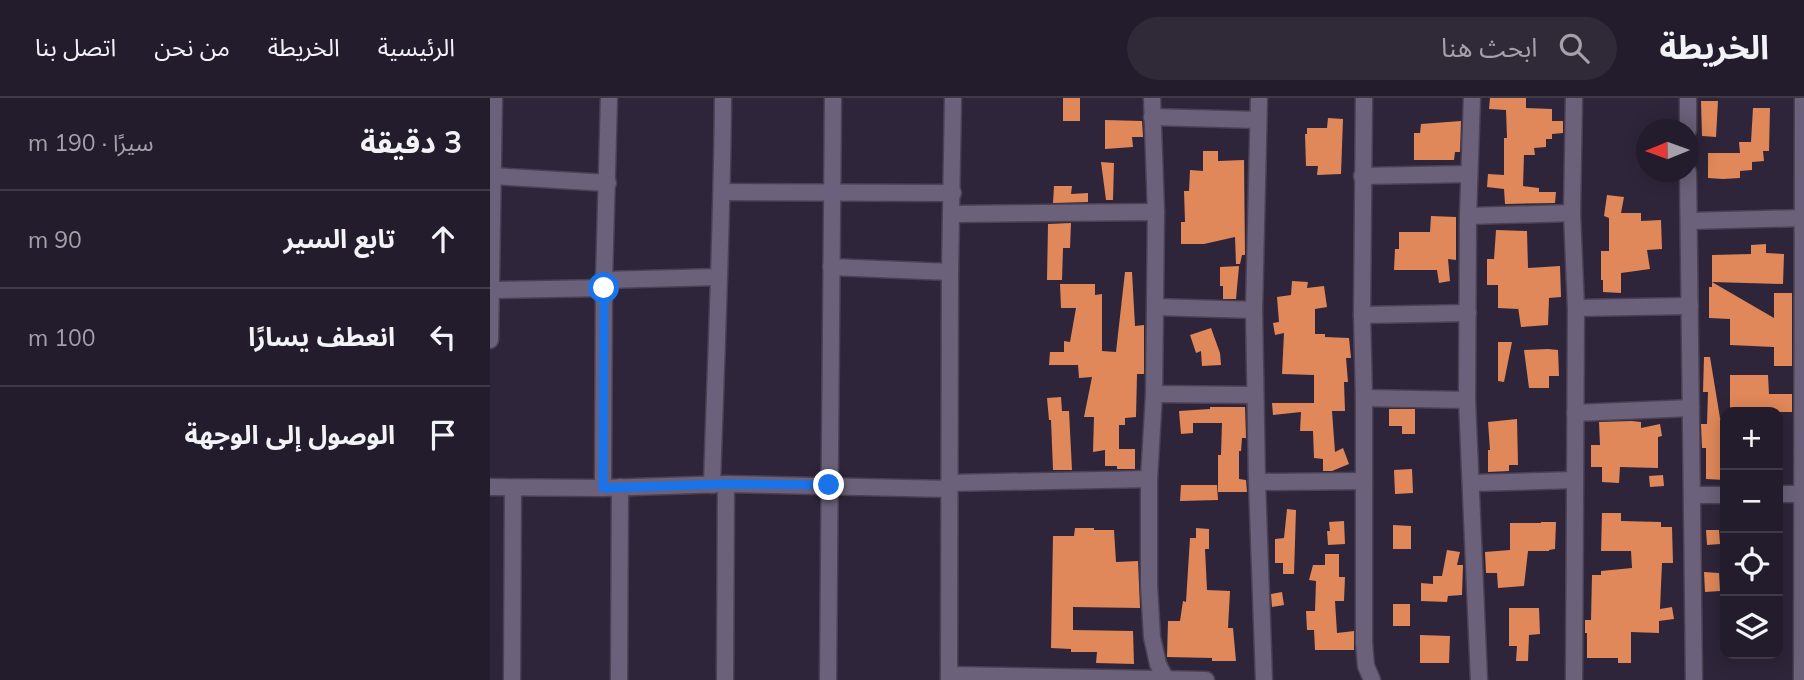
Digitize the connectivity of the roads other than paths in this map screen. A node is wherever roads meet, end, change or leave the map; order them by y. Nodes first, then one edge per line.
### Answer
1 (494, 98) edge
2 (609, 98) edge
3 (723, 98) edge
4 (833, 98) edge
5 (953, 98) edge
6 (1153, 98) edge
7 (1259, 98) edge
8 (1364, 98) edge
9 (1472, 98) edge
10 (1574, 98) edge
11 (1688, 98) edge
12 (1803, 98) edge
13 (1152, 117) junction
14 (1688, 119) edge
15 (1258, 120) junction
16 (1469, 174) junction
17 (492, 176) junction
18 (1362, 176) junction
19 (1688, 182) edge
20 (608, 183) junction
21 (1803, 191) edge
22 (722, 192) junction
23 (953, 193) junction
24 (832, 194) junction
25 (1156, 212) junction
26 (1572, 213) junction
27 (952, 214) junction
28 (1468, 216) junction
29 (1802, 218) junction
30 (1689, 220) junction
31 (831, 267) junction
32 (950, 272) junction
33 (718, 277) junction
34 (604, 284) junction
35 (491, 290) edge
36 (1690, 306) junction
37 (1155, 307) junction
38 (1576, 308) junction
39 (1254, 310) junction
40 (1468, 313) junction
41 (1362, 315) junction
42 (490, 340) edge
43 (1154, 394) junction
44 (1255, 395) junction
45 (1364, 398) junction
46 (1467, 400) junction
47 (1691, 408) junction
48 (1575, 413) junction
49 (1149, 479) junction
50 (1575, 480) junction
51 (1364, 481) junction
52 (1257, 482) junction
53 (719, 484) junction
54 (1472, 484) junction
55 (829, 485) junction
56 (949, 486) junction
57 (490, 487) edge
58 (611, 487) junction
59 (513, 488) junction
60 (1783, 494) edge
61 (1803, 494) edge
62 (1692, 495) junction
63 (1720, 495) edge
64 (949, 678) edge
65 (512, 680) edge
66 (619, 680) edge
67 (725, 680) edge
68 (828, 680) edge
69 (1166, 680) edge
70 (1206, 680) edge
71 (1264, 680) edge
72 (1372, 680) edge
73 (1479, 680) edge
74 (1574, 680) edge
75 (1695, 680) edge
76 (1802, 680) edge

1 - 17 street
2 - 20 street
3 - 22 street
4 - 24 street
5 - 23 street
6 - 13 street
7 - 15 street
8 - 18 street
9 - 16 street
10 - 26 street
11 - 14 street
12 - 21 street
13 - 15 street
13 - 25 street
15 - 39 street
16 - 18 street
16 - 28 street
17 - 20 street
17 - 35 street
18 - 41 street
19 - 30 street
20 - 34 street
21 - 29 street
22 - 24 street
22 - 33 street
23 - 24 street
23 - 27 street
24 - 31 street
25 - 27 street
25 - 37 street
26 - 28 street
26 - 38 street
27 - 32 street
28 - 40 street
29 - 30 street
29 - 61 street
30 - 36 street
31 - 32 street
31 - 55 street
32 - 56 street
33 - 34 street
33 - 53 street
34 - 35 street
34 - 58 street
35 - 42 street
36 - 38 street
36 - 47 street
37 - 39 street
37 - 43 street
38 - 48 street
39 - 44 street
40 - 41 street
40 - 46 street
41 - 45 street
43 - 44 street
43 - 49 street
44 - 52 street
45 - 46 street
45 - 51 street
46 - 54 street
47 - 48 street
47 - 62 street
48 - 50 street
49 - 56 street
49 - 69 street
50 - 54 street
50 - 74 street
51 - 52 street
51 - 72 street
52 - 71 street
53 - 55 street
53 - 58 street
53 - 67 street
54 - 73 street
55 - 56 street
55 - 68 street
56 - 64 street
57 - 59 street
58 - 59 street
58 - 66 street
59 - 65 street
60 - 61 street
61 - 76 street
62 - 63 street
62 - 75 street
64 - 69 street
69 - 70 street

